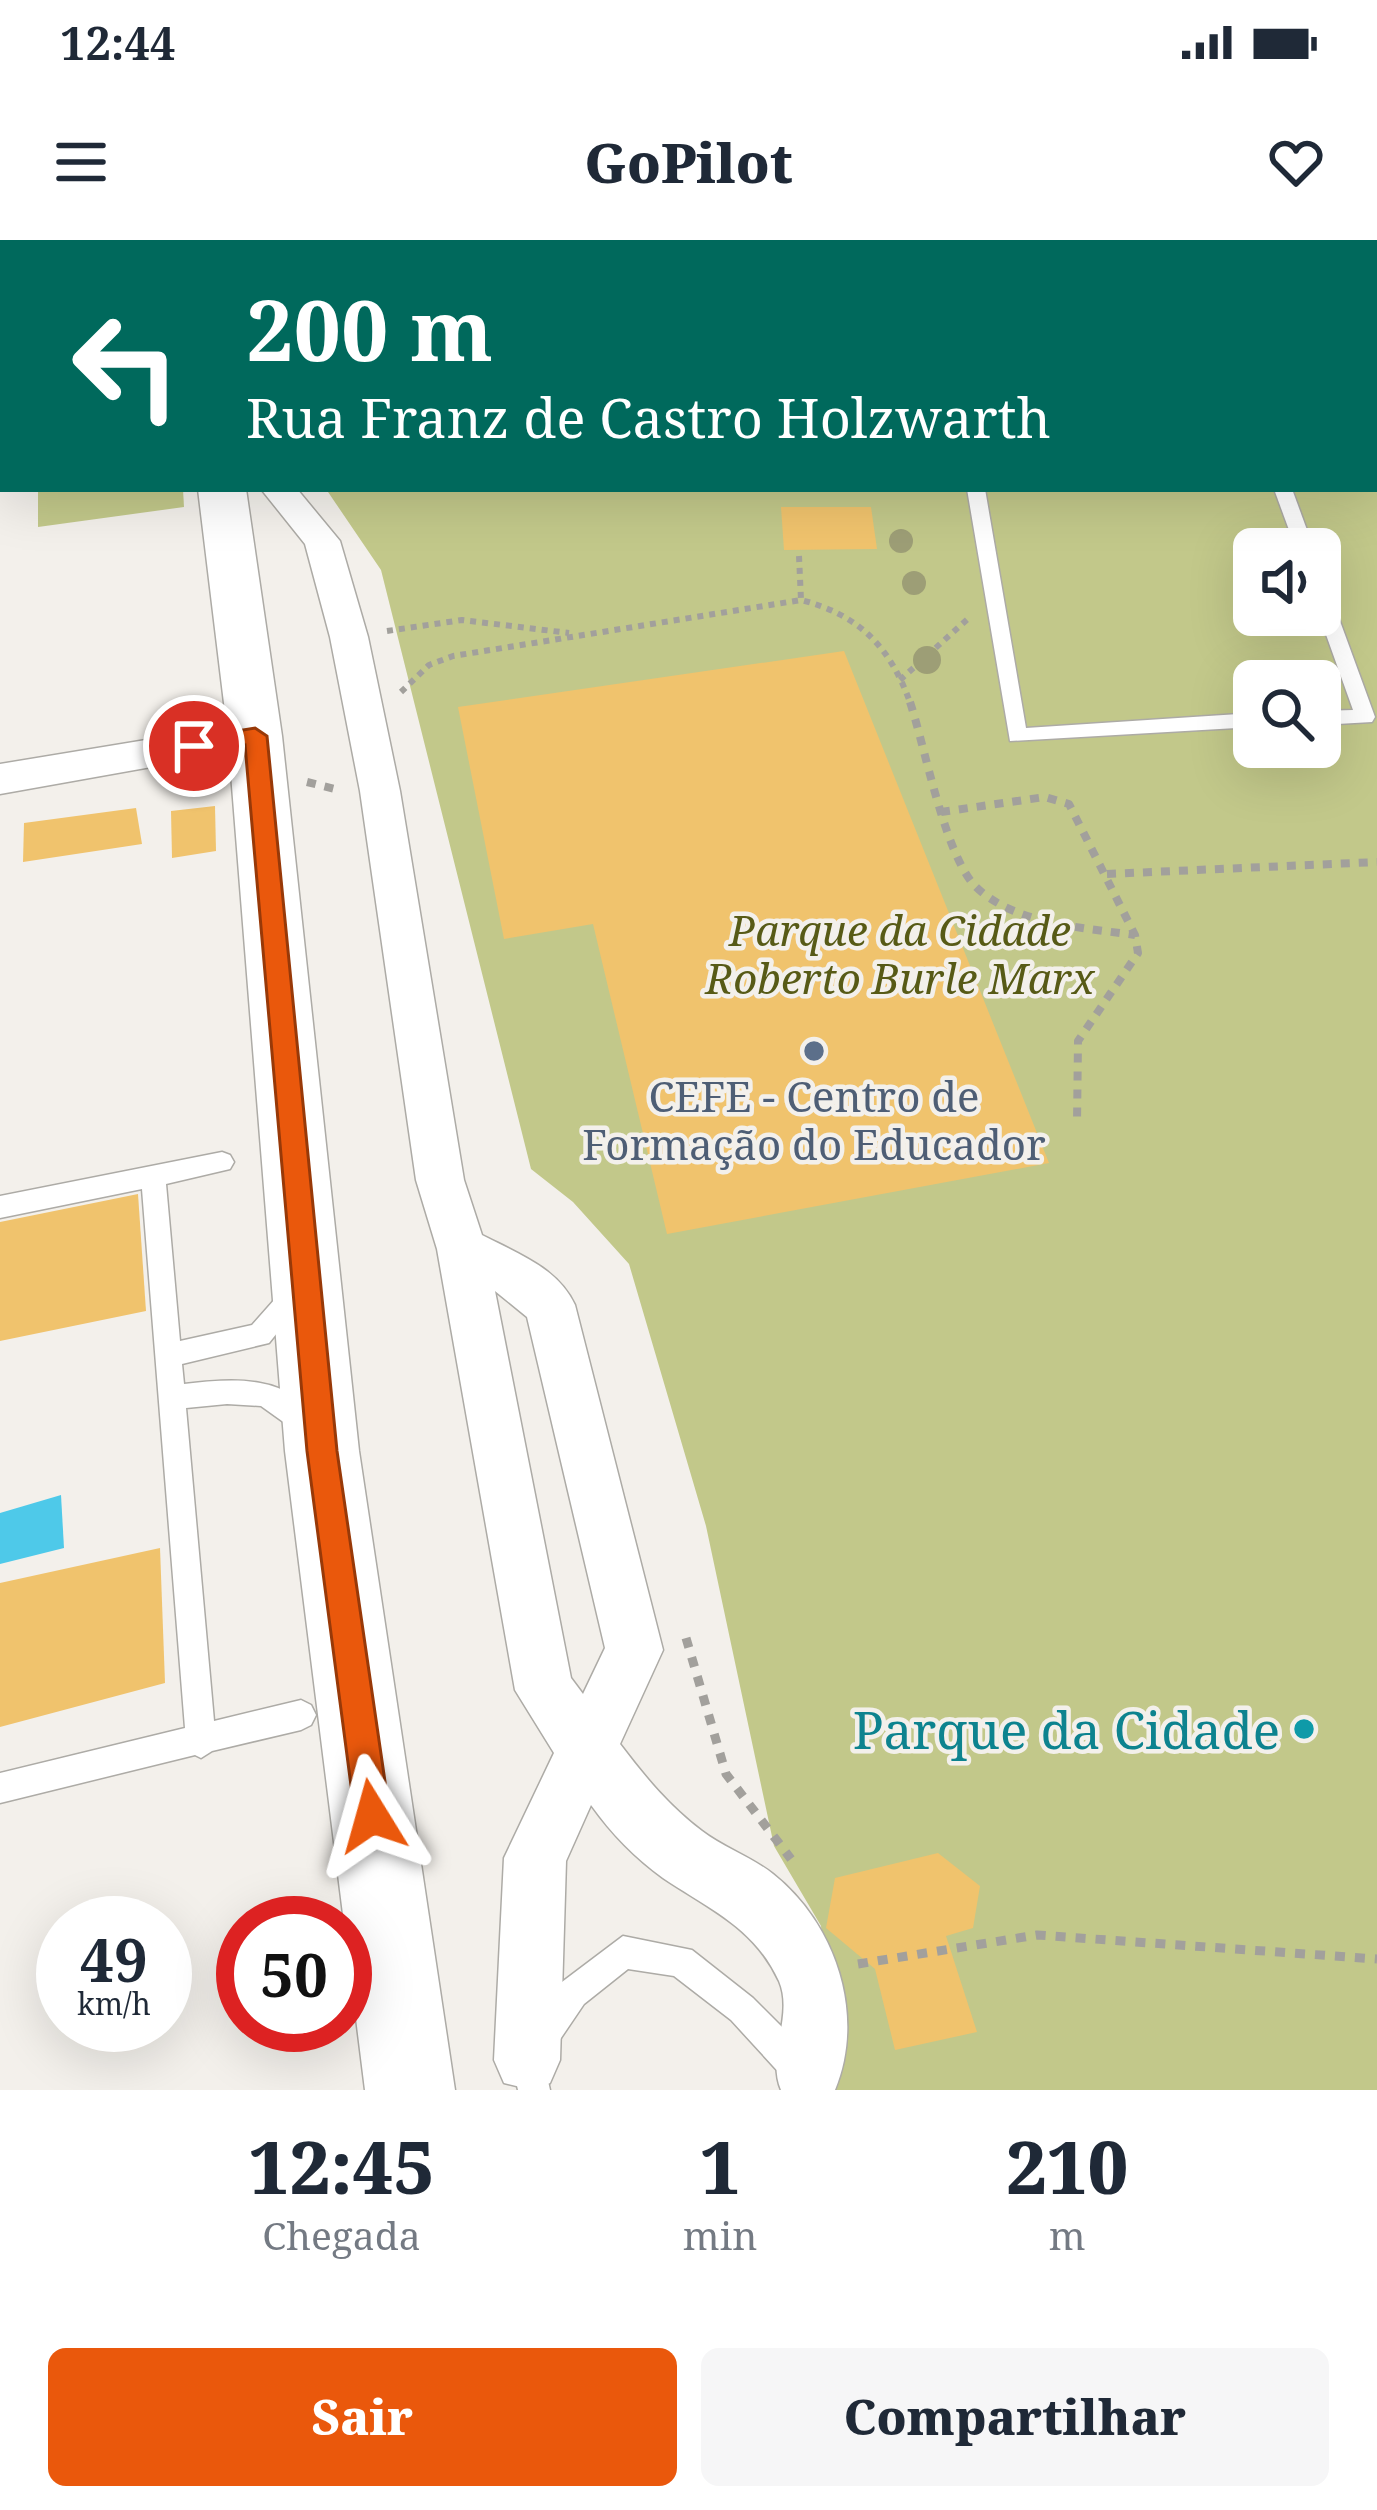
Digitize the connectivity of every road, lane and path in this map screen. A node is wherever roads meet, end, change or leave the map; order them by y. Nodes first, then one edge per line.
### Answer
1 (222, 492) edge
2 (281, 492) edge
3 (976, 492) edge
4 (1284, 492) edge
5 (1297, 528) edge
6 (799, 556) dead end
7 (966, 596) dead end
8 (801, 600) junction
9 (582, 635) junction
10 (1336, 636) edge
11 (349, 637) junction
12 (899, 680) junction
13 (387, 709) dead end
14 (1341, 718) edge
15 (1233, 721) edge
16 (257, 762) junction
17 (0, 778) edge
18 (380, 790) junction
19 (940, 812) junction
20 (1377, 862) edge
21 (1107, 874) junction
22 (1135, 935) junction
23 (1076, 1123) dead end
24 (222, 1162) dead end
25 (153, 1176) junction
26 (0, 1207) edge
27 (462, 1249) junction
28 (308, 1269) junction
29 (170, 1355) junction
30 (172, 1397) junction
31 (322, 1451) junction
32 (679, 1616) dead end
33 (301, 1715) dead end
34 (201, 1743) junction
35 (586, 1748) junction
36 (0, 1788) edge
37 (796, 1866) dead end
38 (851, 1950) dead end
39 (1377, 1959) edge
40 (531, 2075) edge
41 (806, 2086) edge
42 (410, 2090) edge

1 - 16 main road
2 - 11 street
3 - 15 lane
4 - 5 lane
6 - 8 path
7 - 12 path
8 - 9 path
8 - 12 path
9 - 11 path
9 - 13 path
10 - 14 lane
11 - 18 street
12 - 19 path
16 - 17 street
16 - 18 path
16 - 28 main road
18 - 27 street
19 - 21 path
19 - 22 path
20 - 21 path
21 - 22 path
22 - 23 path
24 - 25 lane
25 - 26 lane
25 - 29 lane
27 - 35 street
27 - 35 street
28 - 29 lane
28 - 31 main road
29 - 30 lane
30 - 31 lane
30 - 34 lane
31 - 42 main road
32 - 37 path
33 - 34 lane
34 - 36 lane
35 - 40 street
35 - 41 street
38 - 39 path
40 - 41 lane

